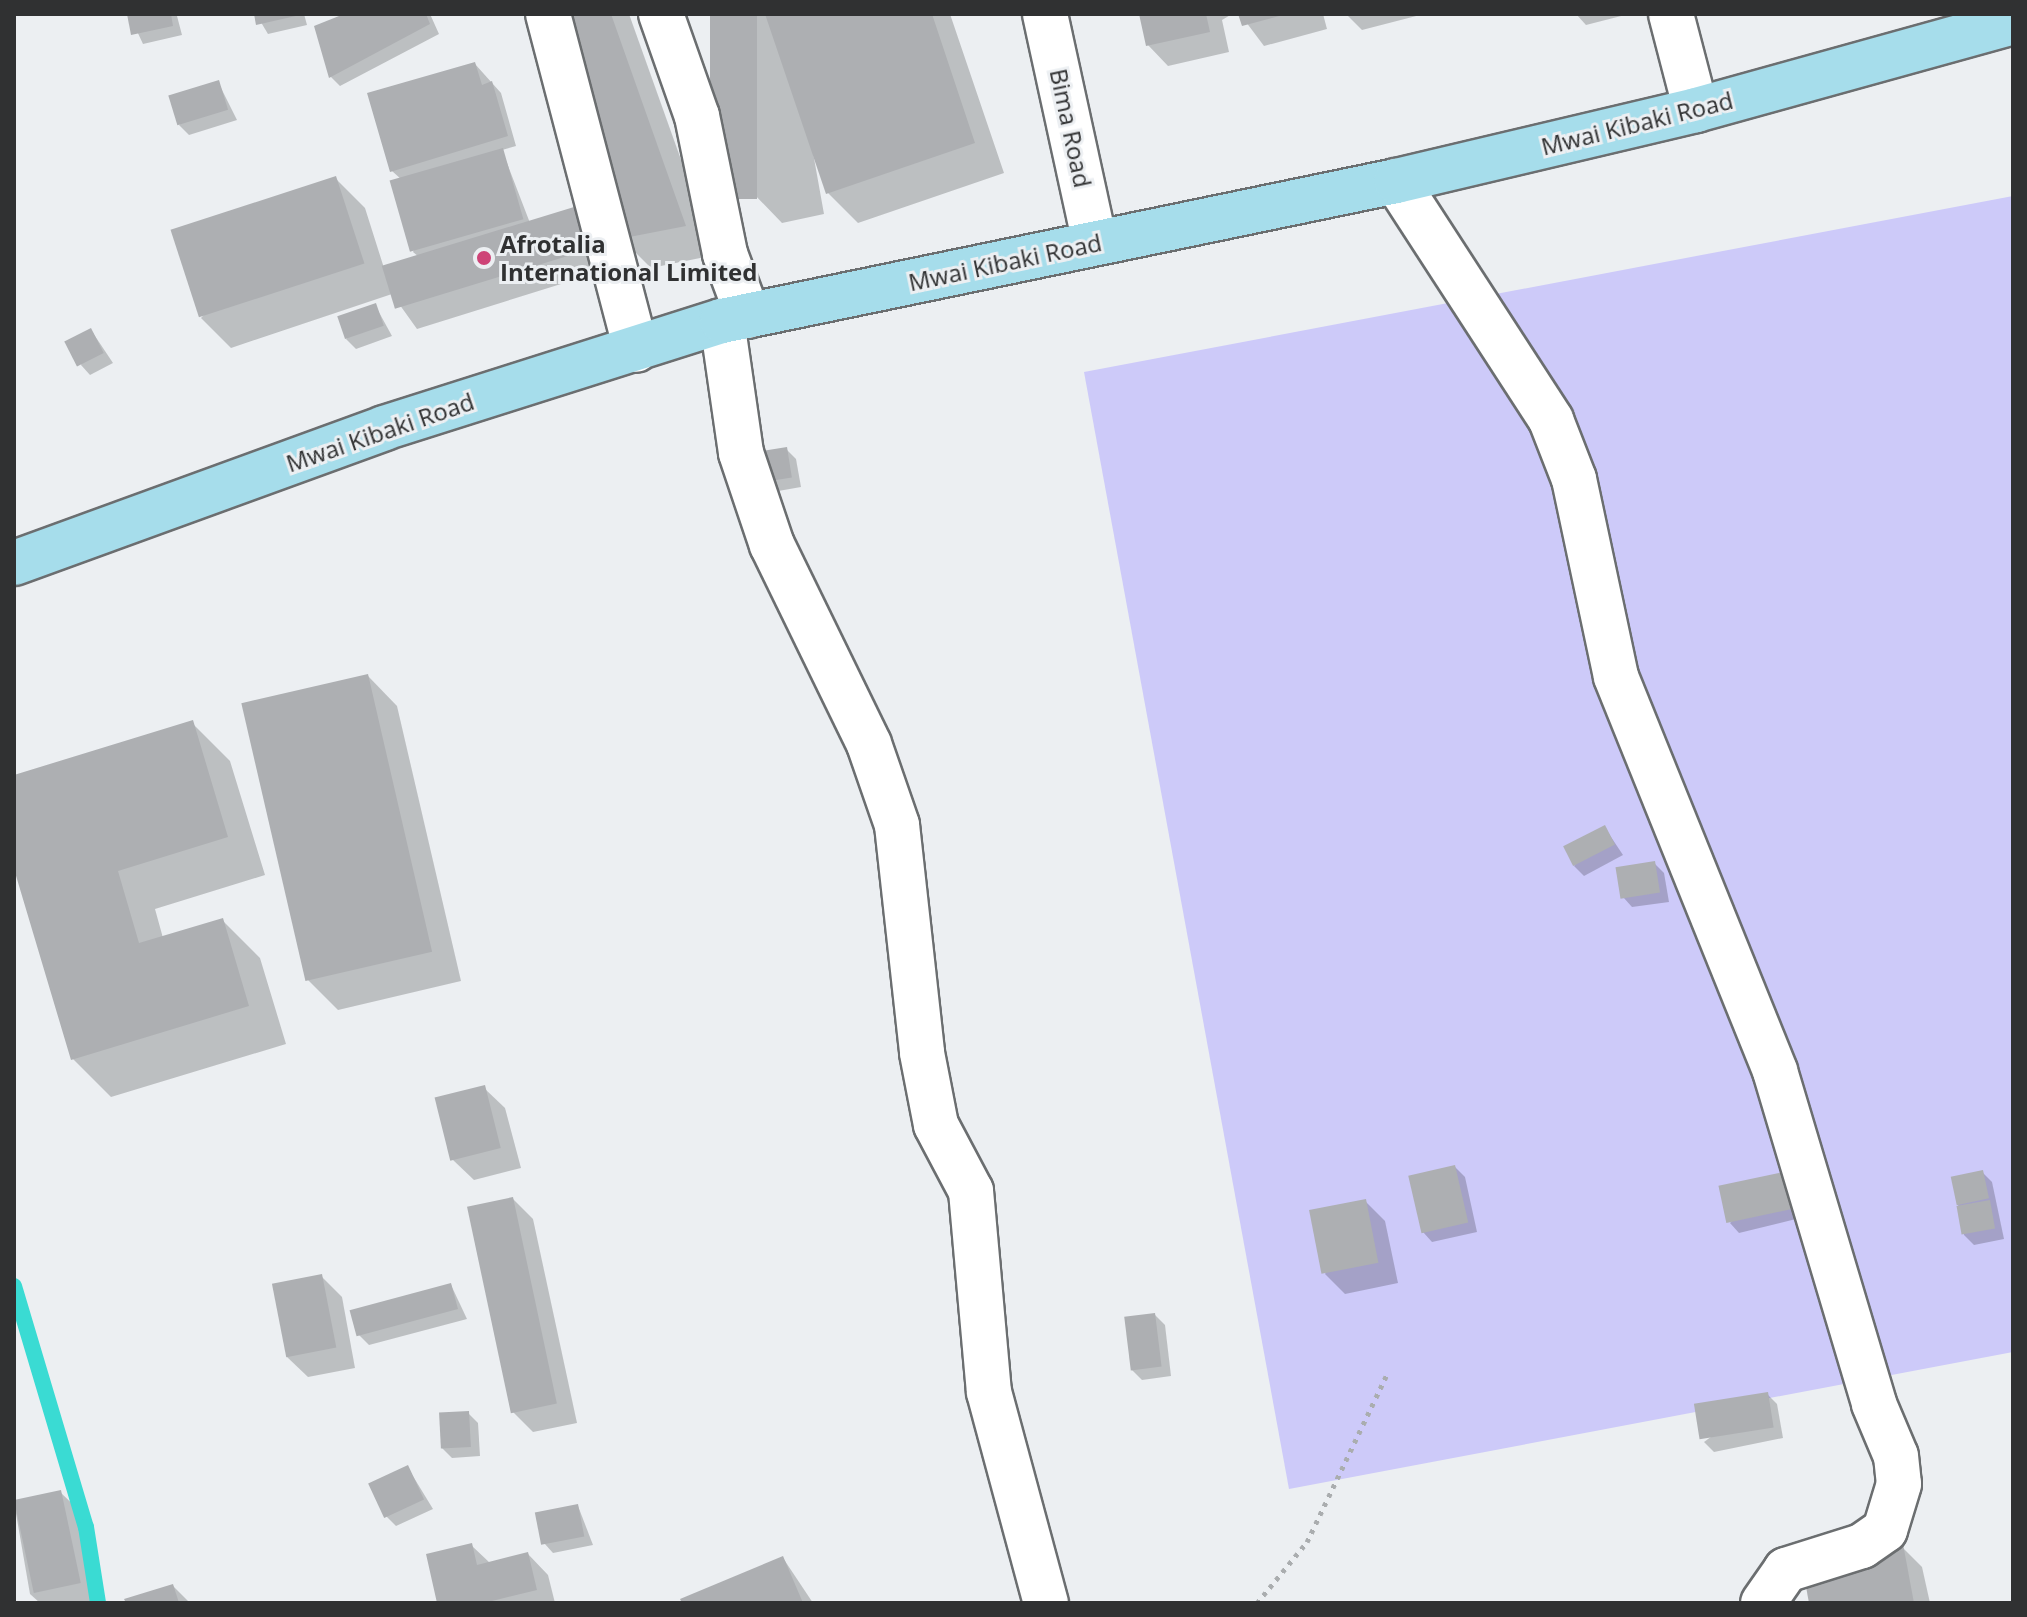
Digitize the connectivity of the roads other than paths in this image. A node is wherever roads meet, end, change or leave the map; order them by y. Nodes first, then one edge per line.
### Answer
1 (548, 14) edge
2 (661, 14) edge
3 (1045, 14) edge
4 (1671, 14) edge
5 (2013, 22) edge
6 (1696, 110) junction
7 (1396, 181) junction
8 (1095, 243) junction
9 (735, 318) junction
10 (636, 350) junction
11 (14, 563) edge
12 (1046, 1603) edge
13 (1763, 1603) edge

1 - 10 street
2 - 9 street
3 - 8 street, Bima Road
4 - 6 street
5 - 6 main road, Mwai Kibaki Road
6 - 7 main road, Mwai Kibaki Road
7 - 8 main road, Mwai Kibaki Road
7 - 13 street
8 - 9 main road, Mwai Kibaki Road
9 - 10 main road, Mwai Kibaki Road
9 - 12 street
10 - 11 main road, Mwai Kibaki Road

